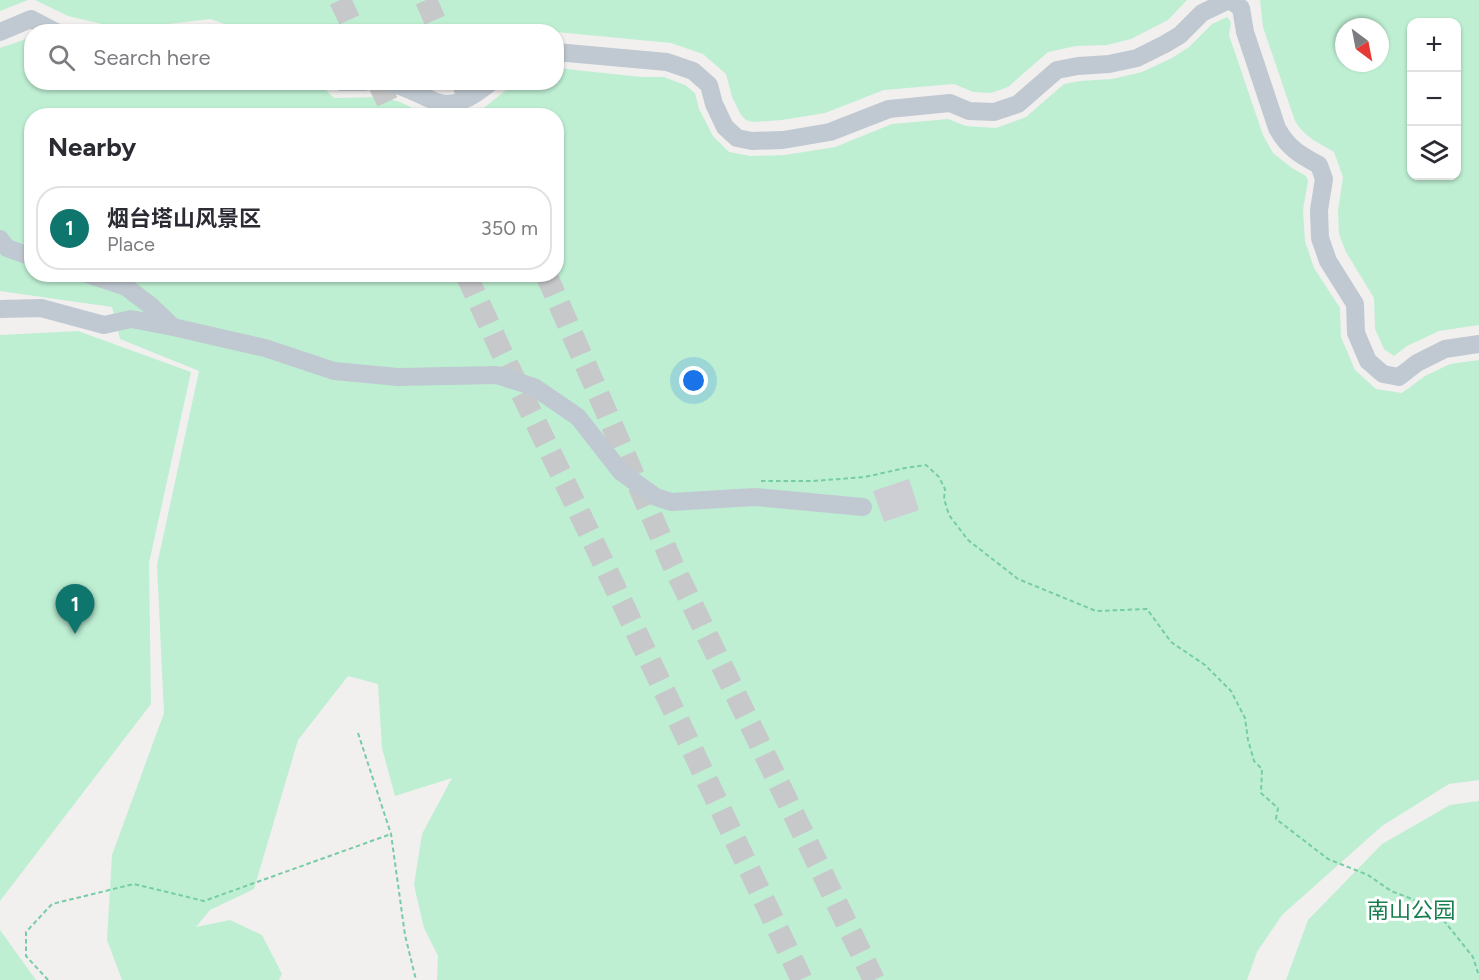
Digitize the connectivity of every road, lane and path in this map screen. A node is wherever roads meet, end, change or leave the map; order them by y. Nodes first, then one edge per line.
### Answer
1 (1229, 0) edge
2 (39, 24) edge
3 (0, 32) edge
4 (564, 53) edge
5 (411, 90) edge
6 (481, 90) edge
7 (0, 239) edge
8 (24, 254) edge
9 (111, 282) edge
10 (0, 309) edge
11 (173, 327) junction
12 (1479, 344) edge
13 (757, 481) dead end
14 (863, 507) dead end
15 (358, 733) dead end
16 (391, 834) junction
17 (1479, 976) edge
18 (48, 980) edge
19 (416, 980) edge

1 - 4 street
1 - 12 street
2 - 3 street
5 - 6 street
7 - 8 street
9 - 11 street
10 - 11 street
11 - 14 street
13 - 17 path
15 - 16 path
16 - 18 path
16 - 19 path

